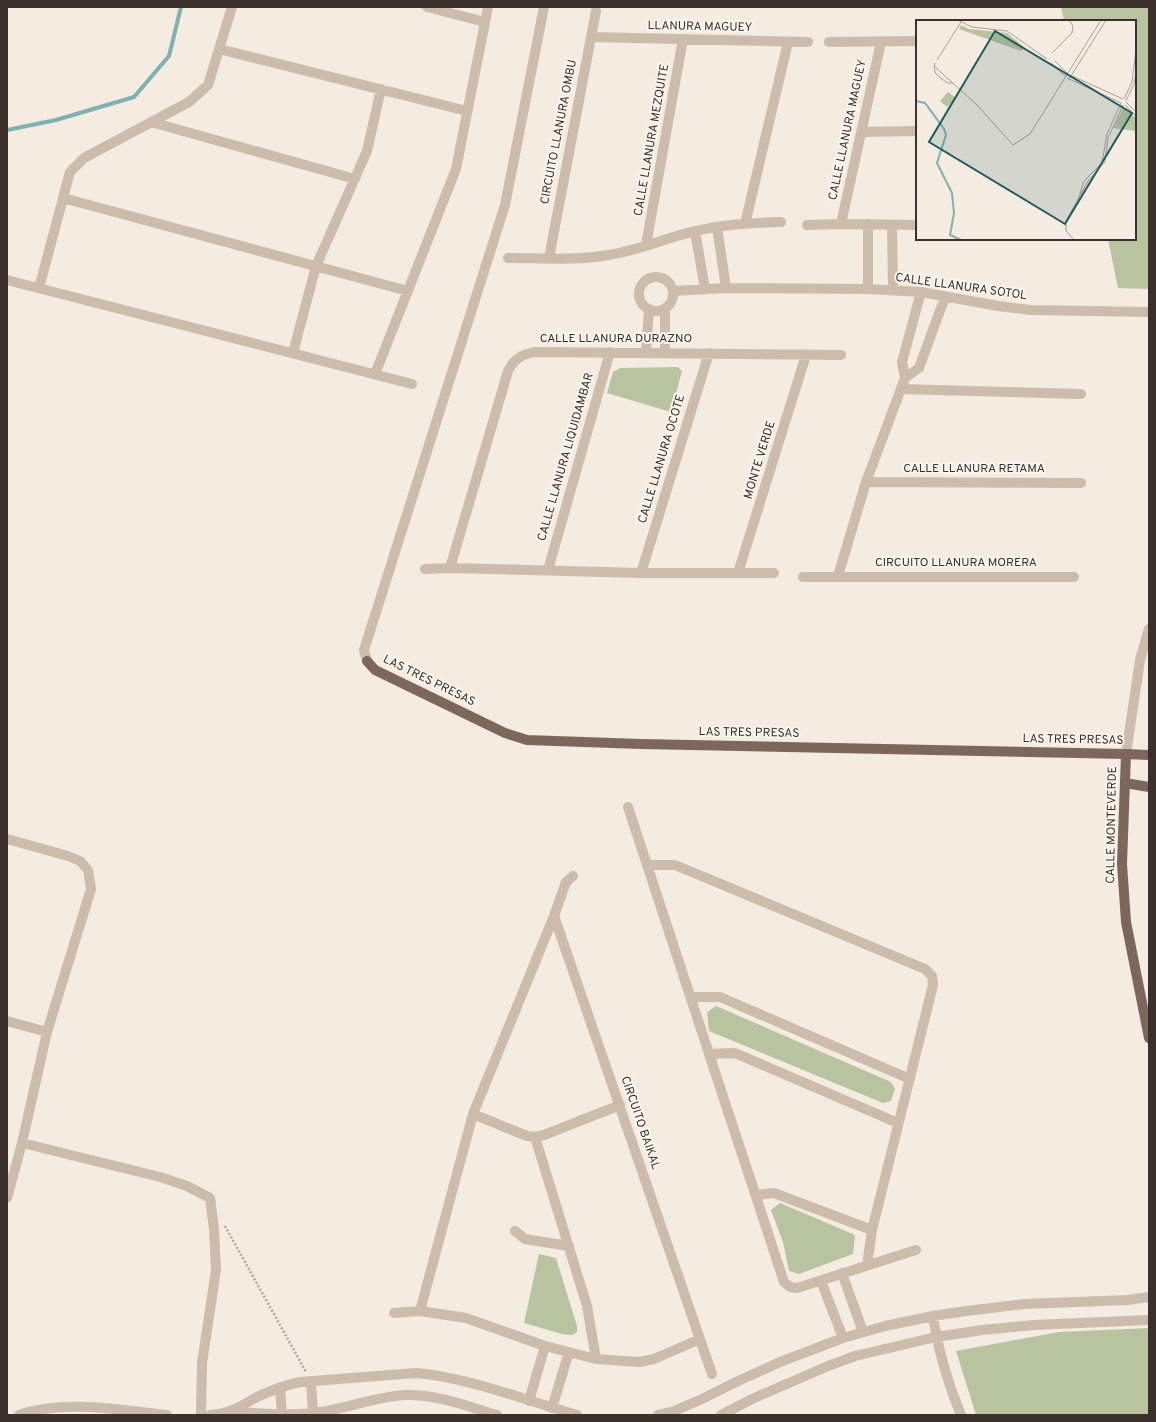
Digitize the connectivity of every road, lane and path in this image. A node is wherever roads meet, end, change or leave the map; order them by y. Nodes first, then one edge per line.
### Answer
1 (232, 7) edge
2 (427, 7) edge
3 (488, 7) edge
4 (544, 7) edge
5 (596, 11) dead end
6 (485, 22) junction
7 (591, 37) junction
8 (683, 39) junction
9 (916, 41) edge
10 (788, 42) junction
11 (808, 42) dead end
12 (829, 42) dead end
13 (881, 42) junction
14 (219, 49) junction
15 (381, 90) junction
16 (467, 111) junction
17 (151, 122) junction
18 (916, 131) edge
19 (862, 132) junction
20 (355, 179) junction
21 (63, 198) junction
22 (781, 222) dead end
23 (745, 224) junction
24 (841, 224) junction
25 (868, 224) junction
26 (807, 225) dead end
27 (892, 225) junction
28 (916, 225) edge
29 (717, 227) junction
30 (695, 231) junction
31 (646, 245) junction
32 (508, 258) dead end
33 (549, 258) junction
34 (316, 266) junction
35 (7, 280) edge
36 (39, 288) junction
37 (726, 288) junction
38 (704, 289) junction
39 (868, 289) junction
40 (893, 290) junction
41 (408, 291) junction
42 (673, 291) junction
43 (920, 292) junction
44 (945, 296) junction
45 (665, 309) junction
46 (649, 310) junction
47 (1149, 312) edge
48 (610, 352) junction
49 (293, 353) junction
50 (646, 353) junction
51 (665, 353) junction
52 (709, 353) junction
53 (806, 355) junction
54 (841, 355) dead end
55 (375, 374) junction
56 (905, 378) junction
57 (412, 384) dead end
58 (901, 389) junction
59 (1081, 394) dead end
60 (866, 482) junction
61 (1081, 483) dead end
62 (450, 568) junction
63 (425, 569) dead end
64 (548, 570) junction
65 (641, 573) junction
66 (738, 573) junction
67 (774, 574) dead end
68 (838, 576) junction
69 (803, 577) dead end
70 (1074, 577) dead end
71 (1149, 629) edge
72 (367, 661) joint
73 (1126, 754) junction
74 (1149, 755) edge
75 (1125, 784) junction
76 (1149, 786) edge
77 (628, 807) dead end
78 (7, 838) edge
79 (647, 865) junction
80 (573, 876) dead end
81 (554, 916) junction
82 (691, 997) junction
83 (7, 1022) edge
84 (46, 1032) junction
85 (1149, 1038) edge
86 (709, 1054) junction
87 (910, 1079) junction
88 (620, 1105) junction
89 (473, 1114) junction
90 (898, 1123) junction
91 (535, 1137) junction
92 (22, 1143) junction
93 (756, 1195) junction
94 (7, 1198) edge
95 (225, 1225) dead end
96 (872, 1230) junction
97 (515, 1231) dead end
98 (569, 1246) junction
99 (916, 1250) dead end
100 (867, 1265) junction
101 (842, 1273) junction
102 (821, 1281) junction
103 (1149, 1297) edge
104 (420, 1311) junction
105 (394, 1313) dead end
106 (933, 1316) junction
107 (1149, 1320) edge
108 (863, 1332) junction
109 (936, 1337) junction
110 (843, 1338) junction
111 (700, 1339) junction
112 (545, 1346) junction
113 (569, 1352) junction
114 (596, 1359) junction
115 (712, 1374) dead end
116 (311, 1381) junction
117 (280, 1388) junction
118 (528, 1401) junction
119 (552, 1408) junction
120 (233, 1411) junction
121 (673, 1413) edge
122 (313, 1414) edge
123 (19, 1415) edge
124 (167, 1415) edge
125 (201, 1415) edge
126 (210, 1415) edge
127 (282, 1415) edge
128 (497, 1415) edge
129 (577, 1415) edge
130 (658, 1415) edge
131 (721, 1415) edge
132 (961, 1415) edge

1 - 14 street
2 - 6 street
3 - 6 street
4 - 72 street
5 - 7 street, CIRCUITO LLANURA OMBU
6 - 16 street
7 - 8 street, LLANURA MAGUEY
7 - 33 street, CIRCUITO LLANURA OMBU
8 - 10 street, LLANURA MAGUEY
8 - 31 street, CALLE LLANURA MEZQUITE
9 - 13 street
10 - 11 street, LLANURA MAGUEY
10 - 23 street
12 - 13 street
13 - 19 street, CALLE LLANURA MAGUEY
14 - 15 street
14 - 17 street
15 - 16 street
15 - 20 street
16 - 41 street
17 - 20 street
17 - 21 street
18 - 19 street
19 - 24 street, CALLE LLANURA MAGUEY
20 - 34 street
21 - 34 street
21 - 36 street
22 - 23 street
23 - 29 street
24 - 25 street
24 - 26 street
25 - 27 street
25 - 39 street
27 - 28 street
27 - 40 street
29 - 30 street
29 - 37 street
30 - 31 street
30 - 38 street
31 - 33 street
32 - 33 street
34 - 41 street
34 - 49 street
35 - 36 street
36 - 49 street
37 - 38 street, CALLE LLANURA SOTOL
37 - 39 street, CALLE LLANURA SOTOL
38 - 42 street, CALLE LLANURA SOTOL
39 - 40 street, CALLE LLANURA SOTOL
40 - 43 street, CALLE LLANURA SOTOL
41 - 55 street
42 - 45 street
42 - 46 street
43 - 44 street, CALLE LLANURA SOTOL
43 - 56 street
44 - 47 street, CALLE LLANURA SOTOL
44 - 56 street
45 - 46 street
45 - 51 street
46 - 50 street
48 - 50 street, CALLE LLANURA DURAZNO
48 - 62 street, CALLE LLANURA DURAZNO
48 - 64 street, CALLE LLANURA LIQUIDAMBAR
49 - 55 street
50 - 51 street, CALLE LLANURA DURAZNO
51 - 52 street, CALLE LLANURA DURAZNO
52 - 53 street, CALLE LLANURA DURAZNO
52 - 65 street, CALLE LLANURA OCOTE
53 - 54 street, CALLE LLANURA DURAZNO
53 - 66 street, MONTE VERDE
55 - 57 street
56 - 58 street
58 - 59 street
58 - 60 street
60 - 61 street, CALLE LLANURA RETAMA
60 - 68 street
62 - 63 street
62 - 64 street
64 - 65 street
65 - 66 street
66 - 67 street
68 - 69 street, CIRCUITO LLANURA MORERA
68 - 70 street, CIRCUITO LLANURA MORERA
71 - 73 street
72 - 73 main road, LAS TRES PRESAS
73 - 74 main road, LAS TRES PRESAS
73 - 75 main road, CALLE MONTEVERDE
75 - 76 main road
75 - 85 main road, CALLE MONTEVERDE
77 - 79 street
78 - 84 street
79 - 82 street
79 - 87 street
80 - 81 street
81 - 88 street, CIRCUITO BAIKAL
81 - 89 street
82 - 86 street
82 - 87 street
83 - 84 street
84 - 92 street
86 - 90 street
86 - 93 street
87 - 90 street
88 - 91 street
88 - 111 street, CIRCUITO BAIKAL
89 - 91 street
89 - 104 street
90 - 96 street
91 - 98 street
92 - 94 street
92 - 125 street
93 - 96 street
93 - 102 street
95 - 116 path
96 - 100 street
97 - 98 street
98 - 114 street
99 - 100 street
100 - 101 street
101 - 102 street
101 - 108 street
102 - 110 street
103 - 106 street
104 - 105 street
104 - 112 street
106 - 108 street
106 - 109 street
107 - 109 street
108 - 110 street
109 - 131 street
109 - 132 street
110 - 121 street
111 - 114 street
111 - 115 street, CIRCUITO BAIKAL
112 - 113 street
112 - 118 street
113 - 114 street
113 - 119 street
116 - 117 street
116 - 118 street
116 - 122 street
117 - 120 street
117 - 127 street
118 - 119 street
119 - 129 street
120 - 126 street
120 - 127 street
121 - 130 street
122 - 127 street
122 - 128 street
123 - 124 street

